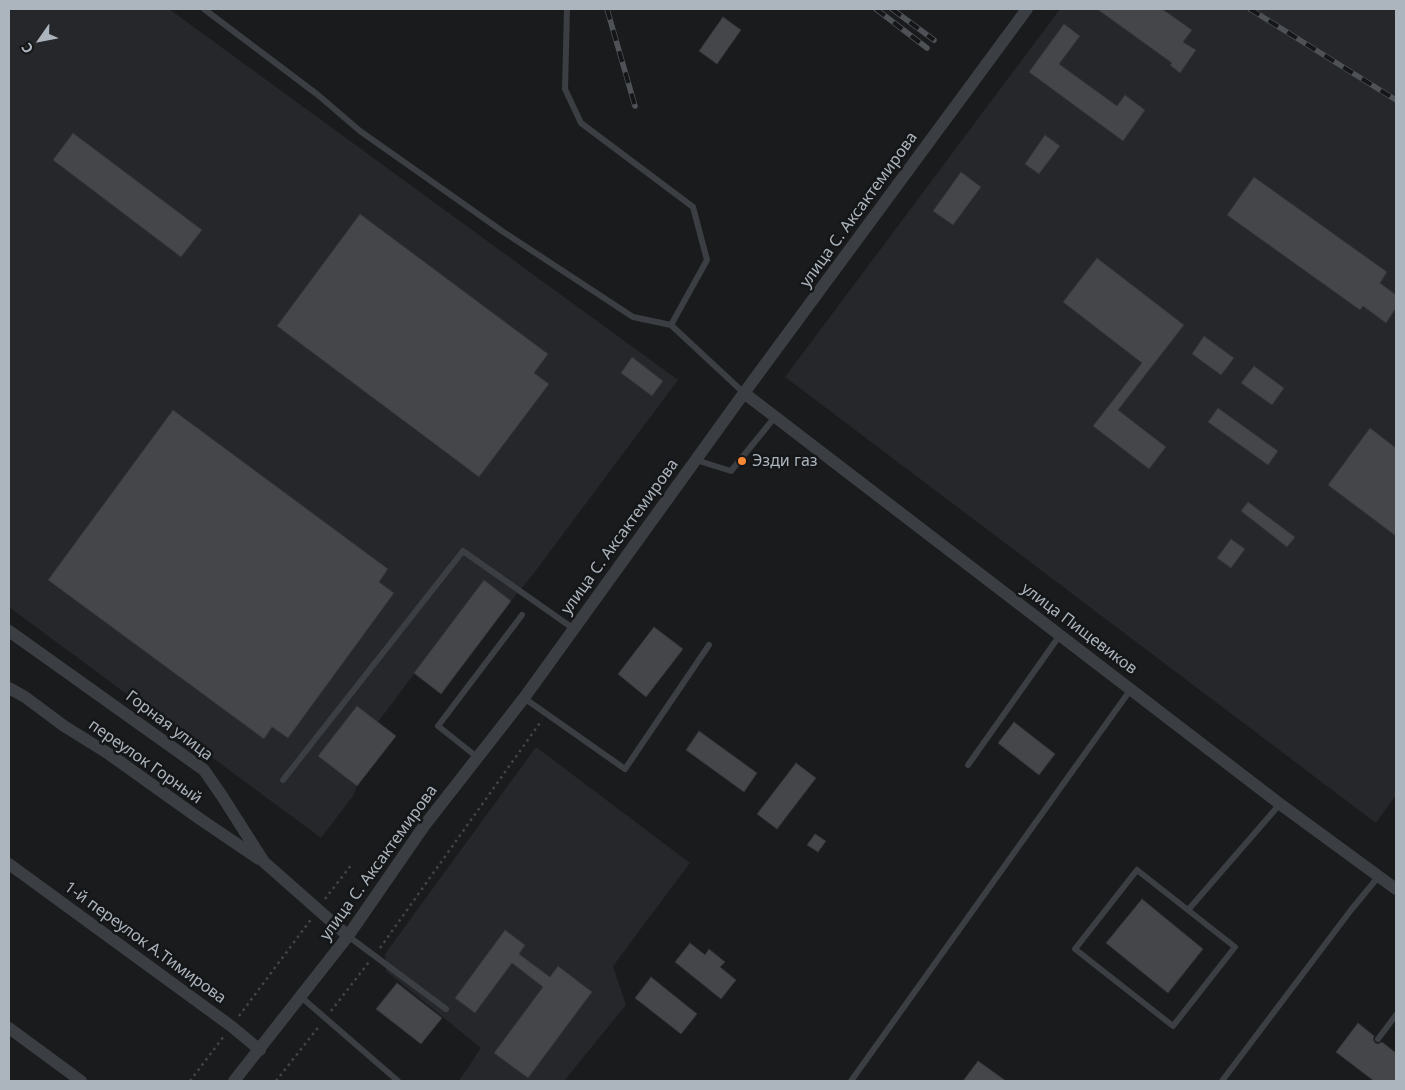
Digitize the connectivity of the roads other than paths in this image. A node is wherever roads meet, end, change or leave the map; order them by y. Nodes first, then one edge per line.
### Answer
1 (204, 9) edge
2 (567, 9) edge
3 (1027, 9) edge
4 (671, 326) junction
5 (744, 393) junction
6 (775, 417) junction
7 (696, 460) junction
8 (522, 615) dead end
9 (574, 629) junction
10 (9, 631) edge
11 (1060, 635) junction
12 (709, 645) dead end
13 (9, 688) edge
14 (1131, 690) junction
15 (524, 698) junction
16 (477, 757) junction
17 (968, 765) dead end
18 (283, 780) dead end
19 (1280, 804) junction
20 (264, 862) junction
21 (9, 864) edge
22 (1379, 876) junction
23 (1396, 889) edge
24 (1188, 910) junction
25 (348, 936) junction
26 (301, 997) junction
27 (446, 1009) dead end
28 (1396, 1015) edge
29 (9, 1028) edge
30 (1378, 1039) dead end
31 (260, 1050) junction
32 (81, 1081) edge
33 (234, 1081) edge
34 (398, 1081) edge
35 (851, 1081) edge
36 (1222, 1081) edge

1 - 4 lane
2 - 4 lane
3 - 5 street, улица С. Аксактемирова
4 - 5 lane
5 - 6 street, улица Пищевиков
5 - 7 street, улица С. Аксактемирова
6 - 7 lane
6 - 11 street, улица Пищевиков
7 - 9 street, улица С. Аксактемирова
8 - 16 lane
9 - 15 street, улица С. Аксактемирова
9 - 18 lane
10 - 20 street, Горная улица
11 - 14 street, улица Пищевиков
11 - 17 lane
12 - 15 lane
13 - 20 street, переулок Горный
14 - 19 street, улица Пищевиков
14 - 35 lane
15 - 16 street, улица С. Аксактемирова
16 - 25 street, улица С. Аксактемирова
19 - 22 street, улица Пищевиков
19 - 24 lane
20 - 25 street, Горная улица
21 - 31 street, 1-й переулок А.Тимирова
22 - 23 street, улица Пищевиков
22 - 36 lane
24 - 24 lane
25 - 26 street, улица С. Аксактемирова
25 - 27 lane
26 - 31 street, улица С. Аксактемирова
26 - 34 lane
28 - 30 lane
29 - 32 street
31 - 33 street, улица С. Аксактемирова

